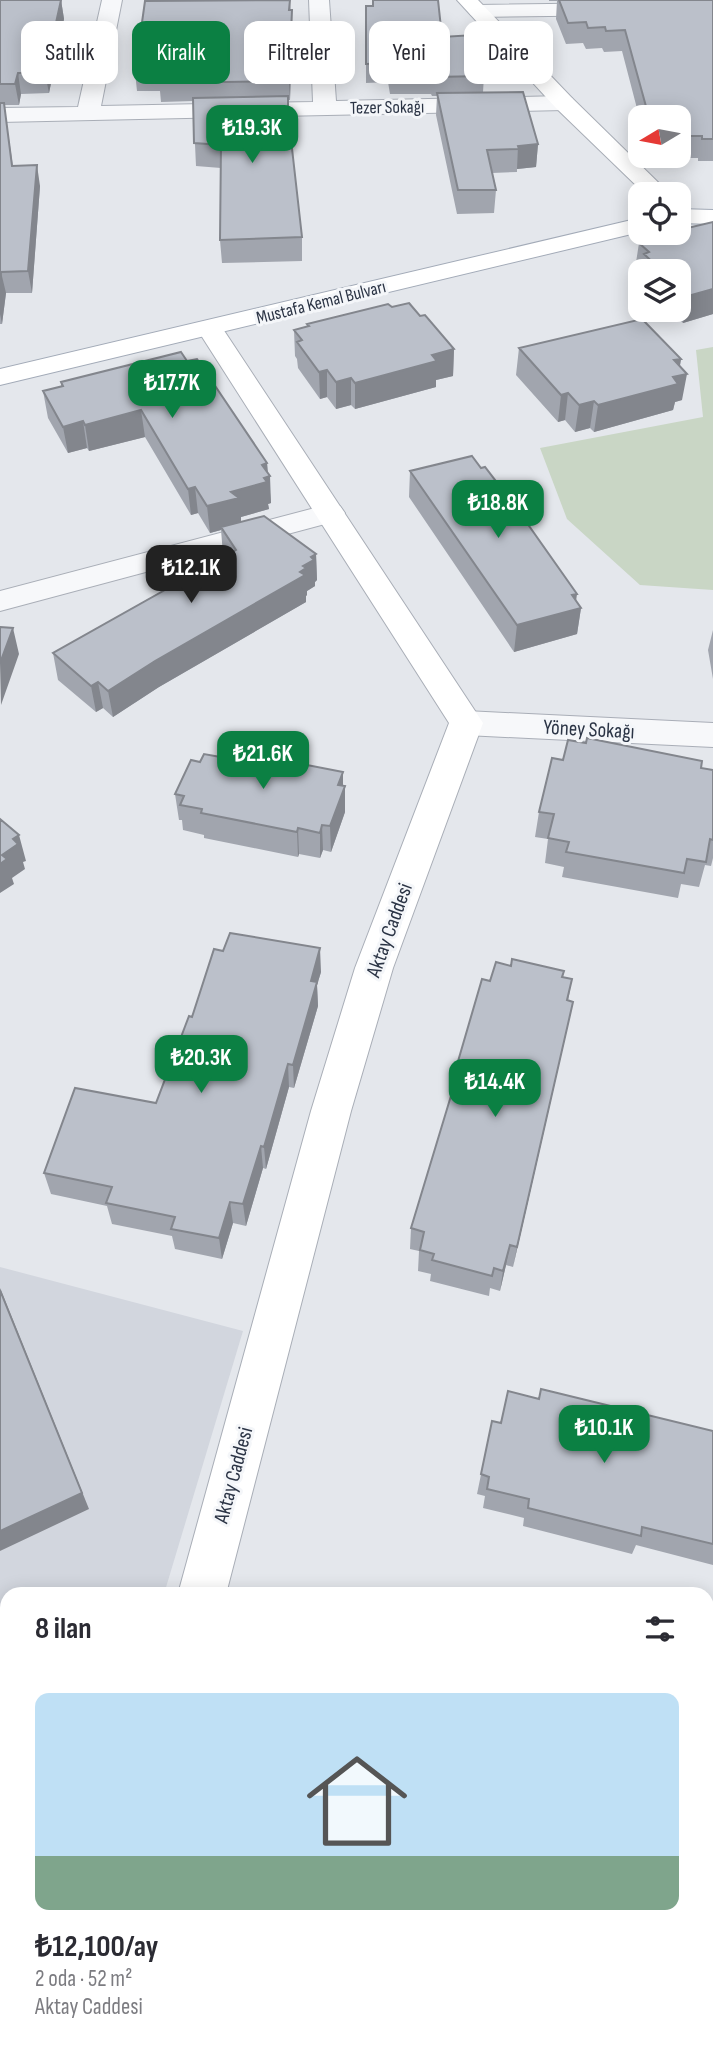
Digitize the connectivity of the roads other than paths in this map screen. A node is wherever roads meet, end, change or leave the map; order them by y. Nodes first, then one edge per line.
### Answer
1 (113, 0) edge
2 (320, 0) edge
3 (472, 5) edge
4 (713, 8) edge
5 (564, 103) junction
6 (325, 108) junction
7 (88, 113) junction
8 (0, 115) edge
9 (646, 182) edge
10 (691, 216) edge
11 (713, 217) edge
12 (628, 228) edge
13 (210, 329) junction
14 (0, 377) edge
15 (330, 513) junction
16 (0, 601) edge
17 (466, 723) junction
18 (713, 735) edge
19 (204, 1587) edge

1 - 7 street
2 - 6 street
3 - 4 street
3 - 5 main road
5 - 6 street, Tezer Sokağı
5 - 9 main road
6 - 7 street, Tezer Sokağı
7 - 8 street, Tezer Sokağı
10 - 11 main road
12 - 13 main road, Mustafa Kemal Bulvarı
13 - 14 main road, Mustafa Kemal Bulvarı
13 - 15 main road
15 - 16 street
15 - 17 main road
17 - 18 street, Yöney Sokağı
17 - 19 main road, Aktay Caddesi

